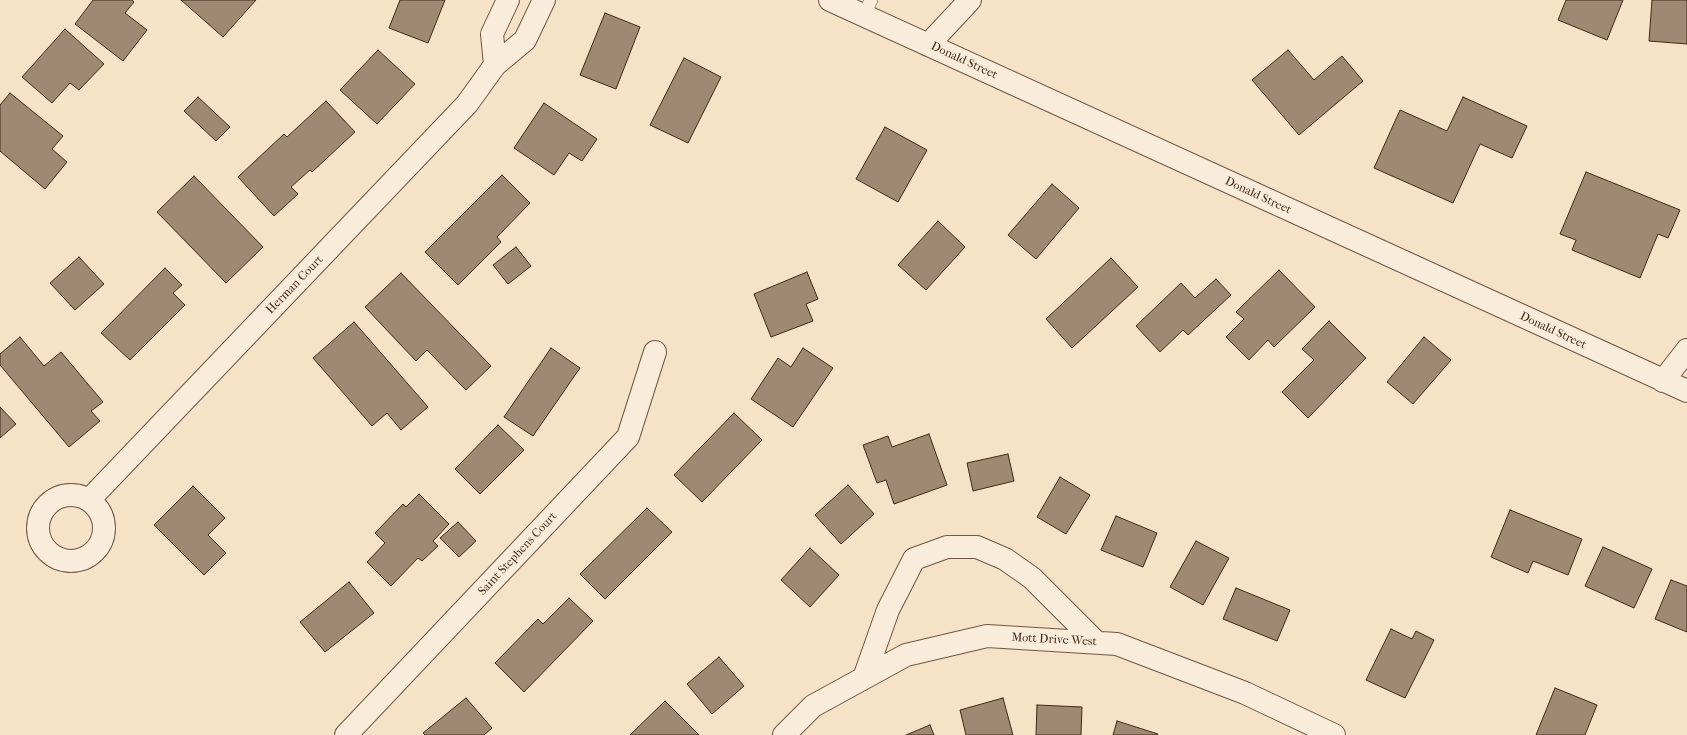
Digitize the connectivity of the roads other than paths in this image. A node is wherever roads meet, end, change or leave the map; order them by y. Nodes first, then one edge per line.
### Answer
1 (508, 0) edge
2 (544, 0) edge
3 (830, 0) edge
4 (970, 0) edge
5 (868, 8) edge
6 (928, 45) junction
7 (495, 65) junction
8 (1687, 350) edge
9 (655, 352) dead end
10 (1663, 381) junction
11 (1687, 391) edge
12 (89, 500) dead end
13 (1096, 642) junction
14 (864, 678) junction
15 (346, 735) edge
16 (784, 735) edge
17 (1334, 735) edge

1 - 7 street
2 - 7 street, Herman Court
3 - 5 street, Donald Street
4 - 6 street
5 - 6 street, Donald Street
6 - 10 street, Donald Street
7 - 12 street, Herman Court
8 - 10 street
9 - 15 street, Saint Stephens Court
10 - 11 street, Donald Street
13 - 14 street, Mott Drive West
13 - 14 street
13 - 17 street, Mott Drive West
14 - 16 street, Mott Drive West

